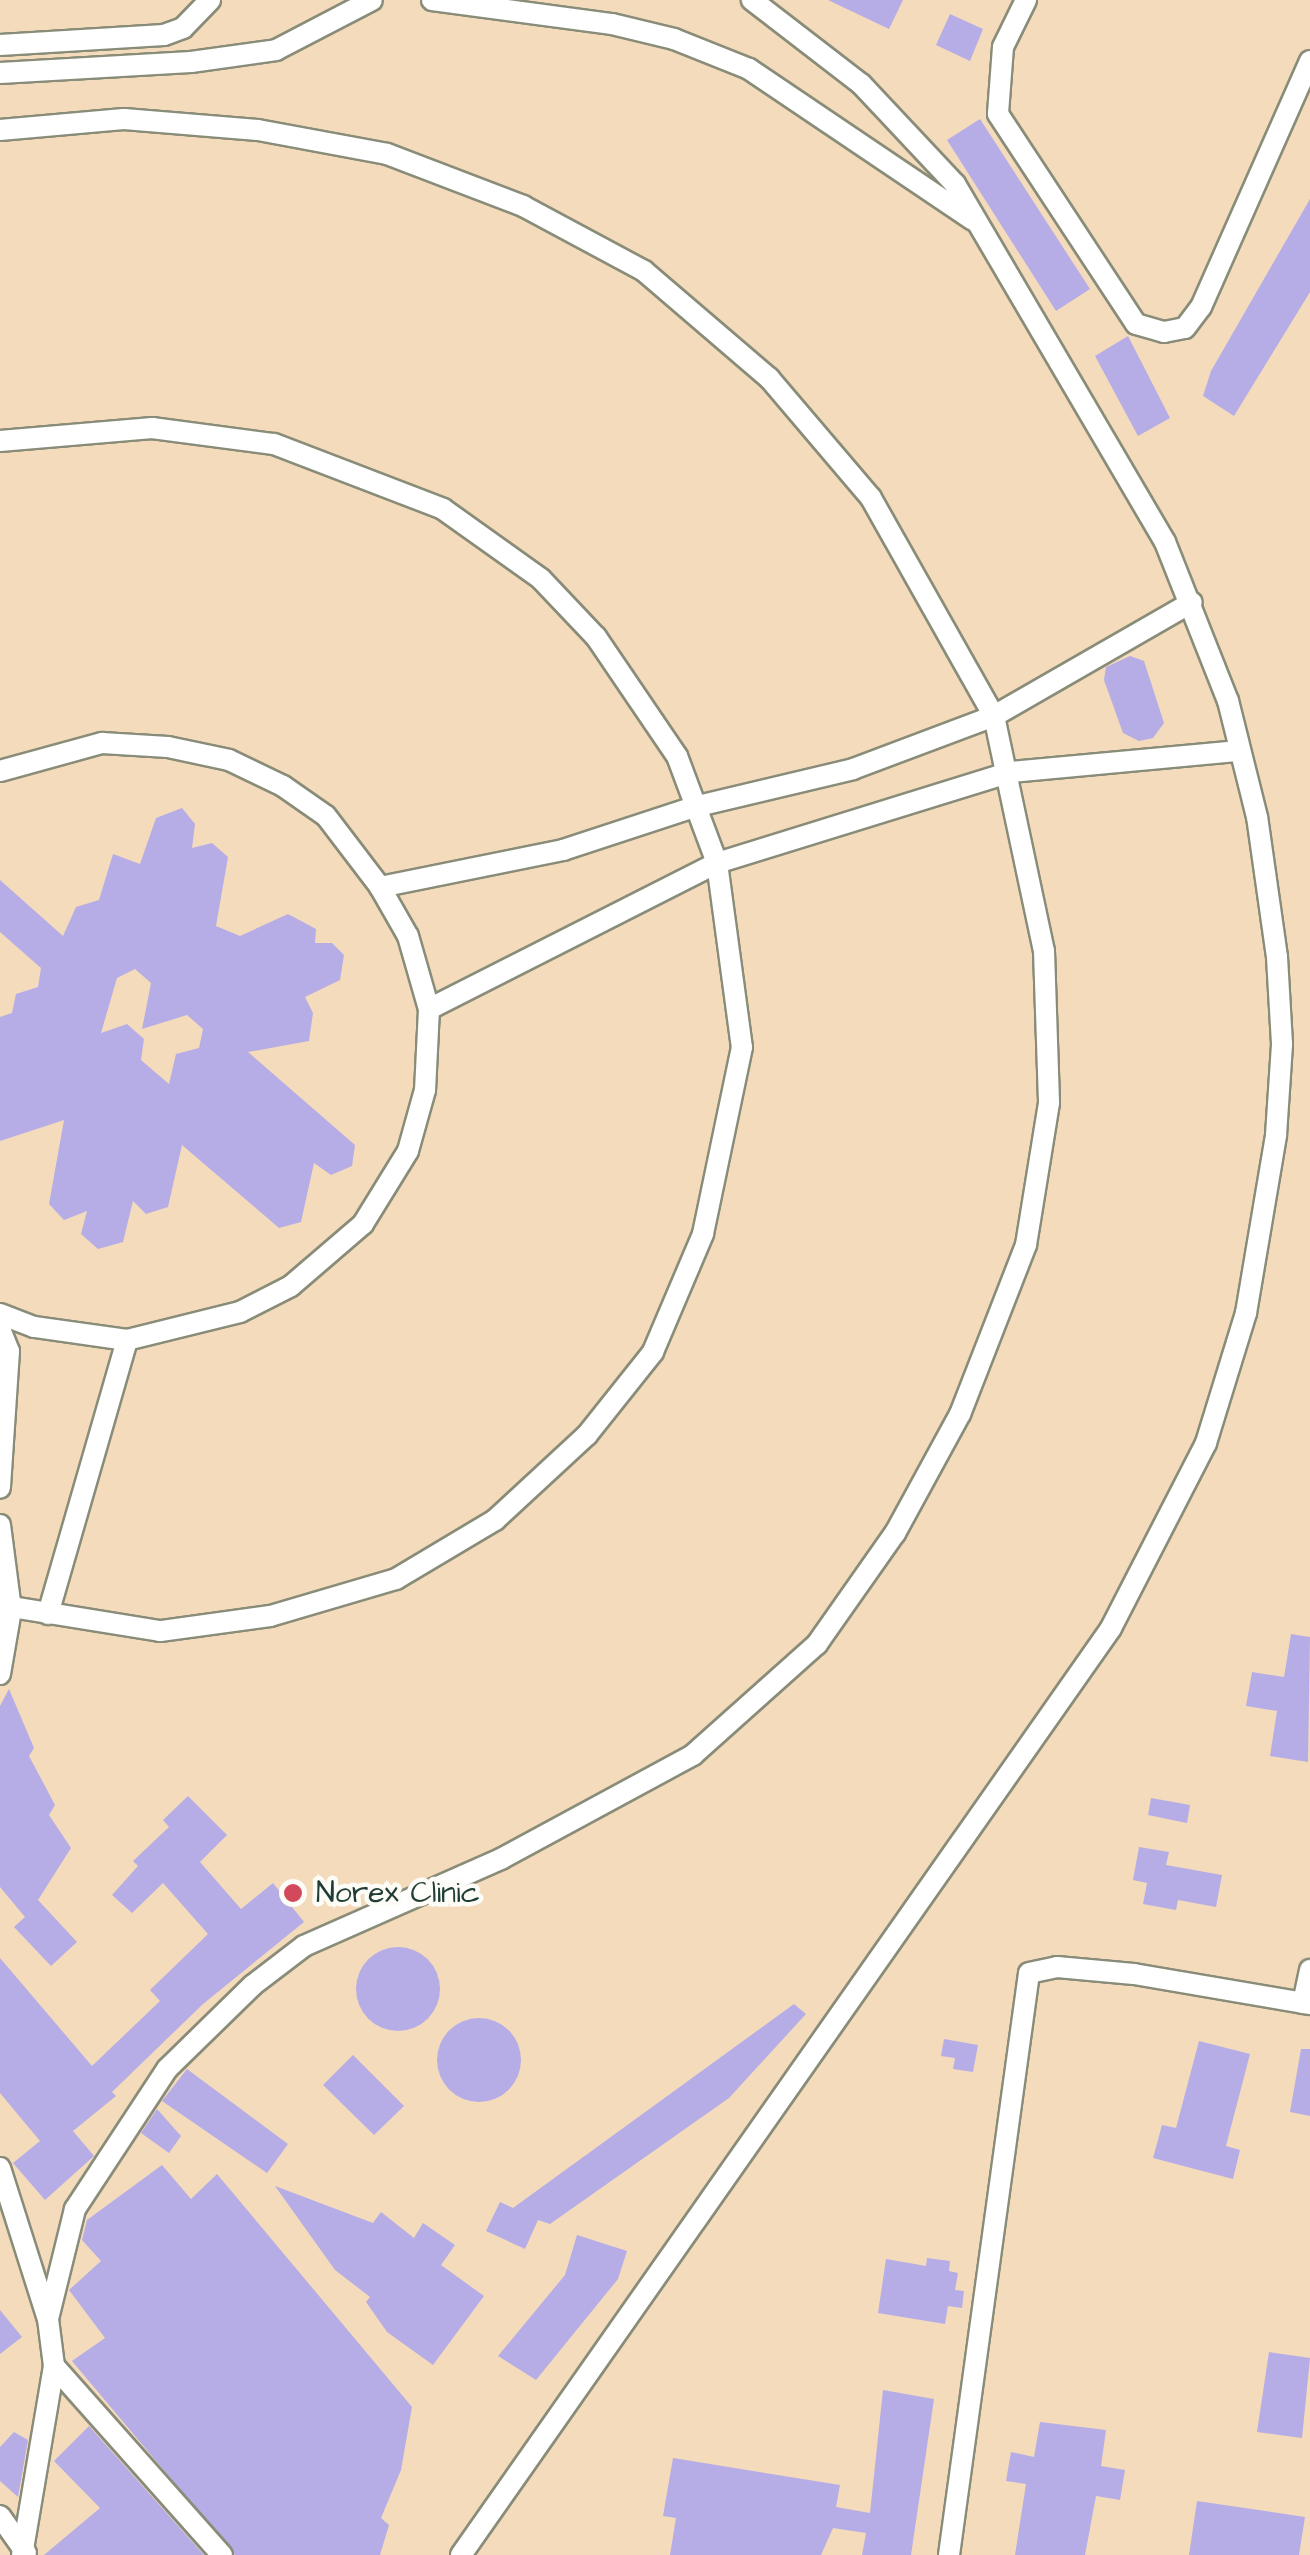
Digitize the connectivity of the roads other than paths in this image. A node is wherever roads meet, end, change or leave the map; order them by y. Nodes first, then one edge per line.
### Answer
1 (210, 0) edge
2 (372, 0) edge
3 (432, 0) edge
4 (752, 0) edge
5 (1026, 0) edge
6 (0, 45) edge
7 (1310, 61) edge
8 (0, 73) edge
9 (0, 130) edge
10 (983, 227) junction
11 (0, 441) edge
12 (1192, 602) junction
13 (994, 716) junction
14 (1240, 751) junction
15 (0, 771) edge
16 (1011, 772) junction
17 (694, 807) junction
18 (717, 862) junction
19 (380, 887) junction
20 (429, 1009) junction
21 (0, 1314) edge
22 (0, 1328) edge
23 (128, 1340) junction
24 (0, 1488) edge
25 (0, 1525) edge
26 (5, 1608) edge
27 (48, 1614) junction
28 (0, 1674) edge
29 (1310, 1970) edge
30 (1306, 2004) edge
31 (0, 2168) edge
32 (48, 2319) junction
33 (54, 2366) junction
34 (0, 2516) edge
35 (24, 2554) edge
36 (222, 2555) edge
37 (461, 2555) edge
38 (949, 2555) edge

1 - 6 street
2 - 8 street
3 - 10 street
4 - 10 street
5 - 7 street
9 - 13 street
10 - 12 street
11 - 17 street
12 - 13 street
12 - 14 street
13 - 16 street
13 - 17 street
14 - 16 street
14 - 37 street
15 - 19 street
16 - 18 street
16 - 32 street
17 - 18 street
17 - 19 street
18 - 20 street
18 - 27 street
19 - 20 street
20 - 23 street
21 - 23 street
22 - 24 street
23 - 27 street
25 - 26 street
26 - 27 street
26 - 28 street
29 - 30 street
30 - 38 street
31 - 32 street
32 - 33 street
33 - 35 street
33 - 36 street
34 - 35 street

